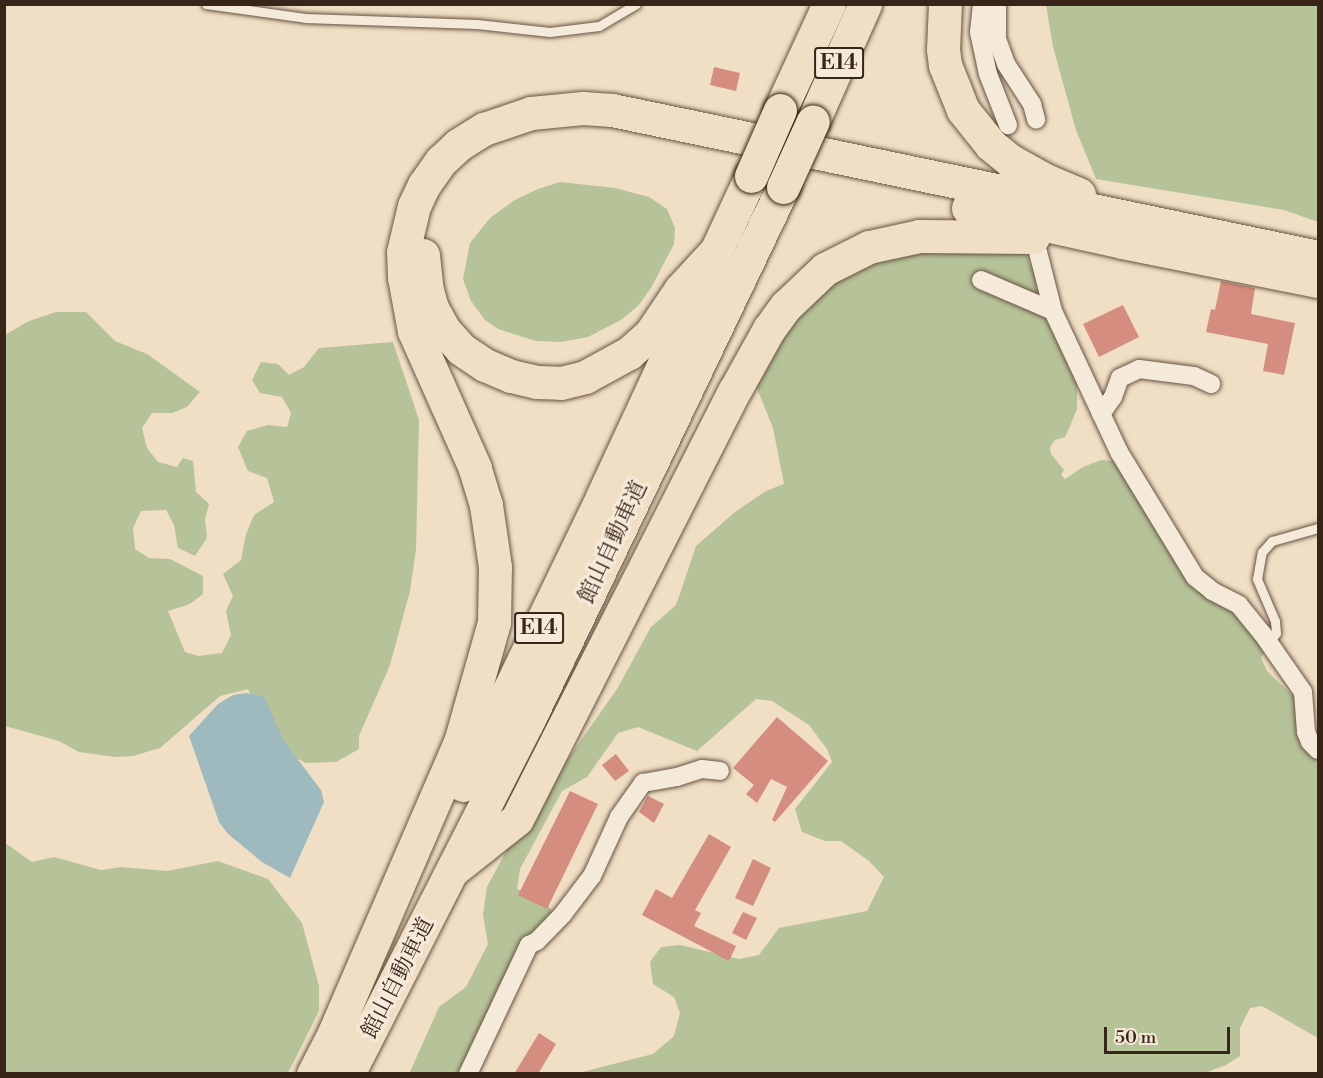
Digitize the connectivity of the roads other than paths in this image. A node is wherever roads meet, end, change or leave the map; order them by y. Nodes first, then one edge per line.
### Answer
1 (206, 4) edge
2 (636, 4) edge
3 (829, 4) edge
4 (865, 4) edge
5 (945, 4) edge
6 (982, 4) edge
7 (997, 4) edge
8 (1036, 119) dead end
9 (1008, 125) dead end
10 (1125, 230) junction
11 (1038, 252) dead end
12 (714, 254) junction
13 (1318, 257) edge
14 (981, 280) dead end
15 (1318, 281) edge
16 (1053, 311) junction
17 (1211, 384) dead end
18 (1101, 414) junction
19 (1318, 528) edge
20 (1269, 642) junction
21 (1318, 750) edge
22 (720, 771) dead end
23 (454, 869) junction
24 (334, 1033) junction
25 (313, 1074) edge
26 (348, 1074) edge
27 (468, 1074) edge

1 - 2 lane
3 - 12 highway, 館山自動車道 / E14, bridge
4 - 23 highway, 館山自動車道 / E14, bridge
5 - 10 highway
6 - 9 street
7 - 8 street
10 - 12 highway
10 - 13 highway
10 - 15 highway
10 - 23 highway
10 - 24 highway
11 - 16 street
12 - 24 highway, 館山自動車道 / E14
14 - 16 street
16 - 18 street
17 - 18 street
18 - 20 street
19 - 20 lane
20 - 21 street
22 - 27 street
23 - 26 highway, 館山自動車道 / E14
24 - 25 highway, 館山自動車道 / E14

